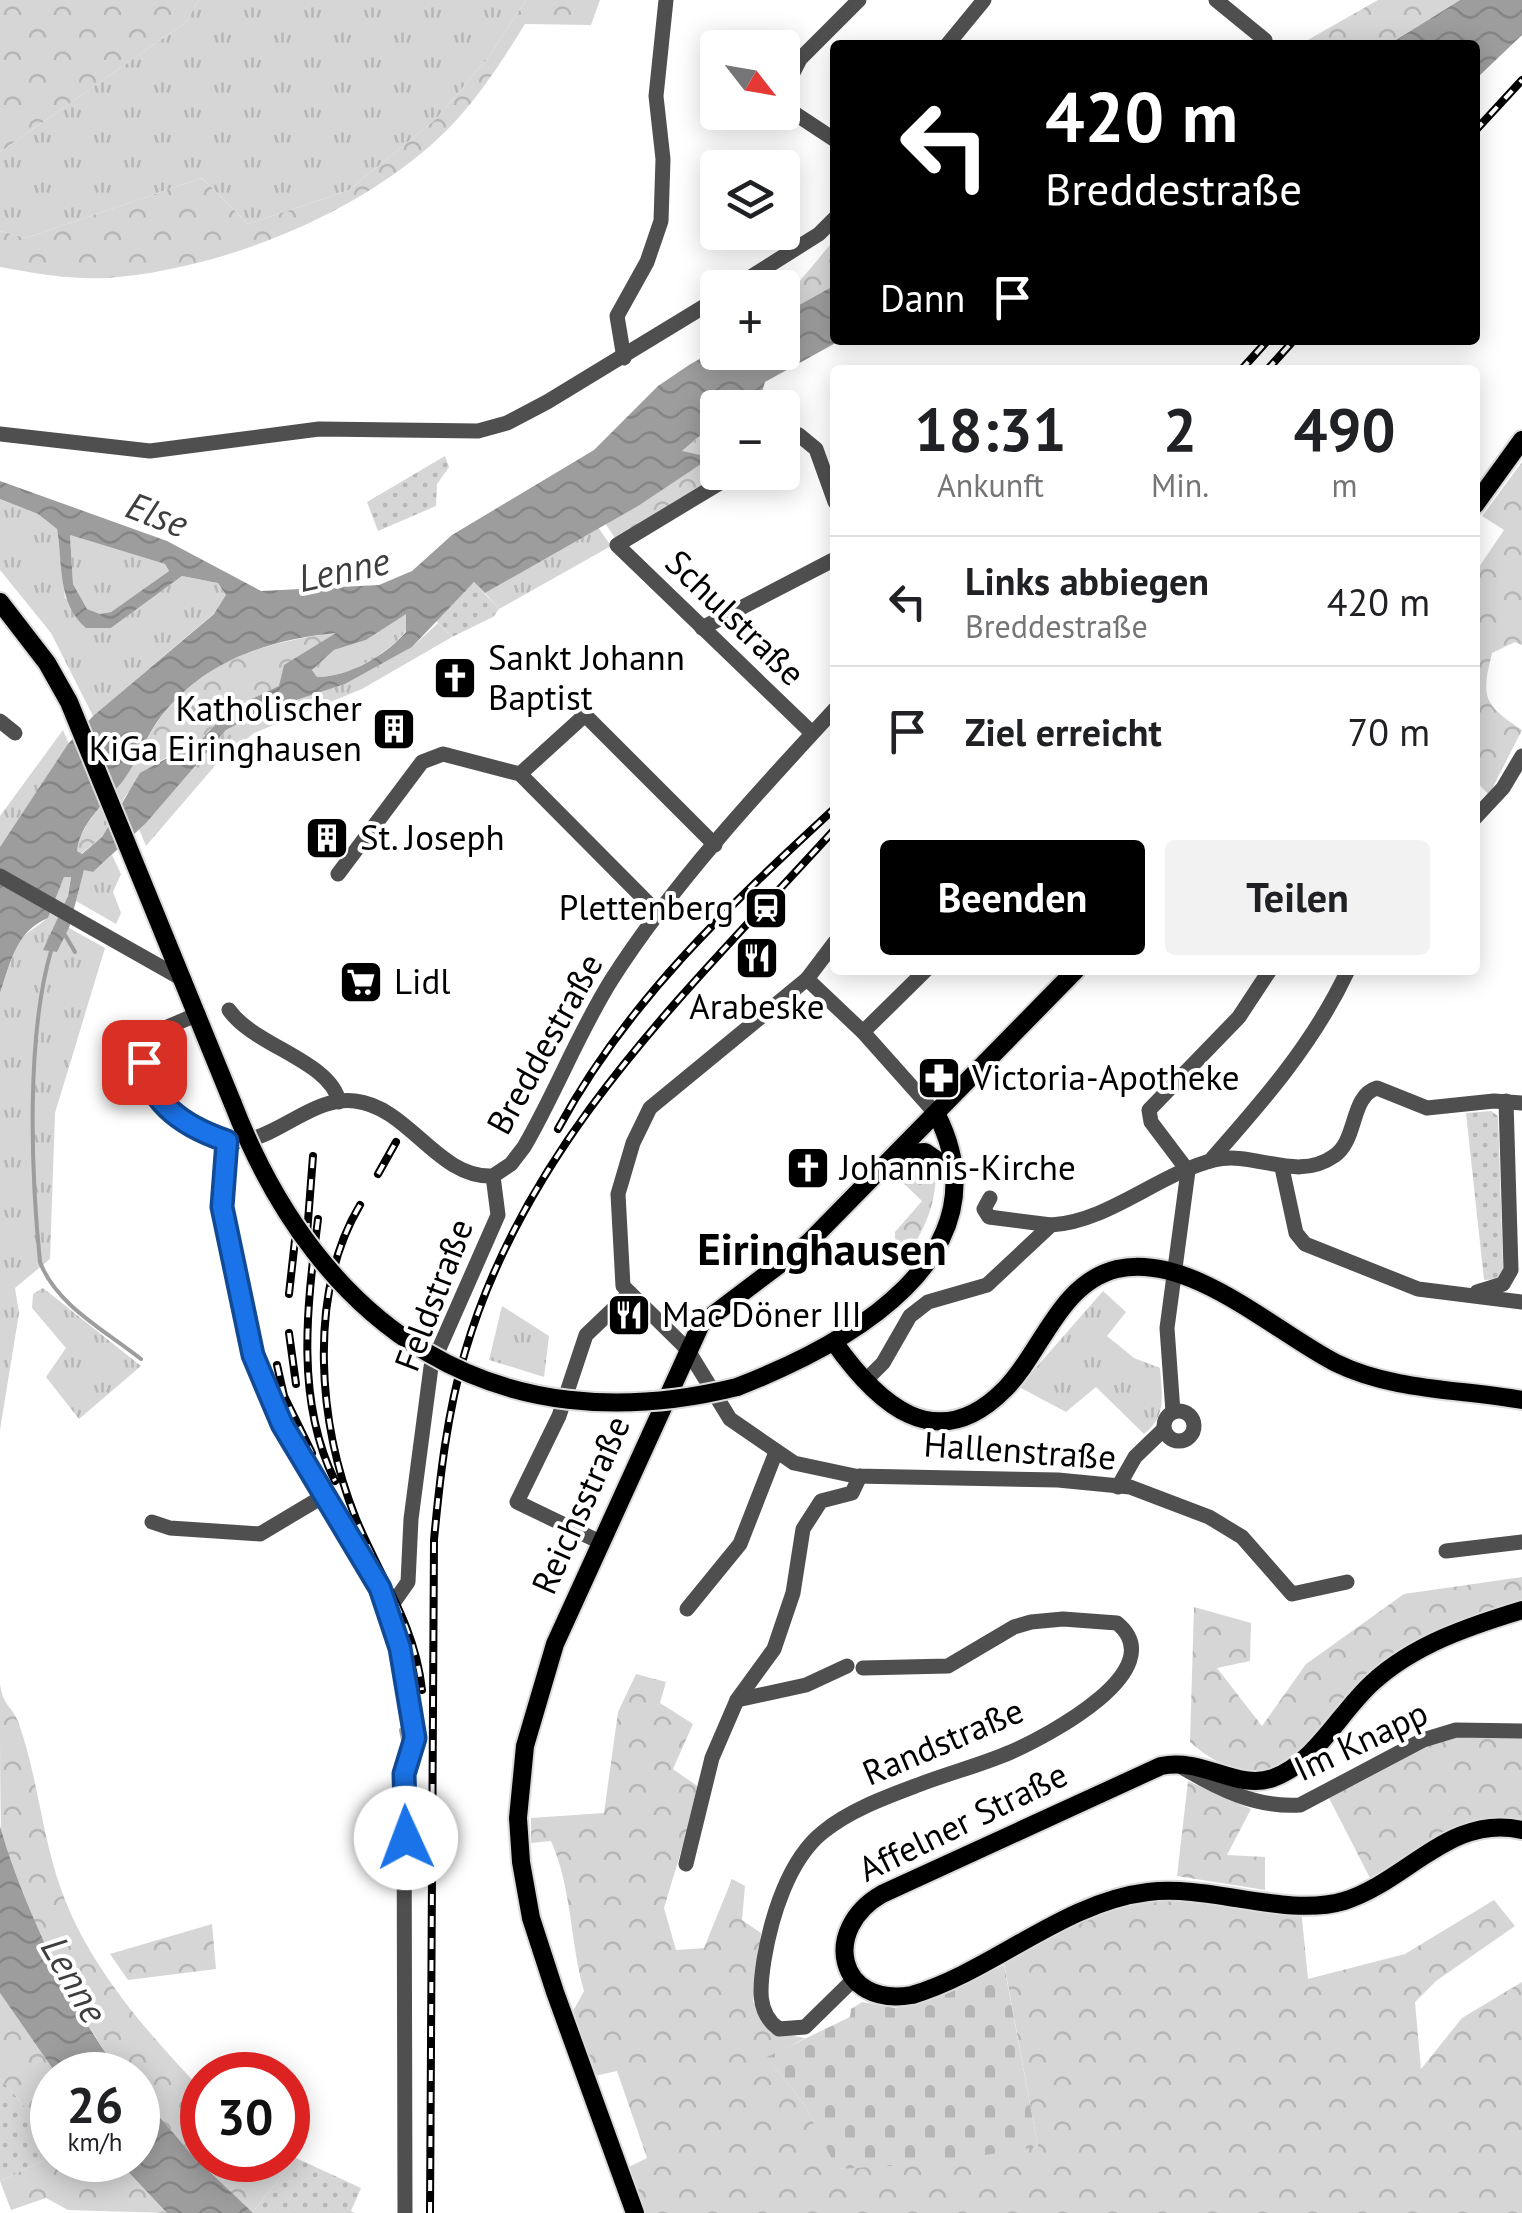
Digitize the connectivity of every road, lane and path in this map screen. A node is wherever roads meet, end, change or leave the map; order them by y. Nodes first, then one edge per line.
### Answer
1 (666, 0) edge
2 (859, 0) edge
3 (984, 0) edge
4 (1216, 0) edge
5 (951, 40) edge
6 (1265, 40) dead end
7 (800, 60) edge
8 (800, 116) edge
9 (830, 137) edge
10 (830, 223) edge
11 (762, 270) edge
12 (700, 309) edge
13 (624, 358) junction
14 (0, 434) edge
15 (800, 436) edge
16 (1522, 440) edge
17 (830, 476) edge
18 (709, 490) edge
19 (1480, 497) edge
20 (830, 562) edge
21 (0, 602) edge
22 (702, 628) junction
23 (830, 714) edge
24 (0, 721) edge
25 (15, 733) dead end
26 (812, 734) junction
27 (1522, 756) edge
28 (520, 774) junction
29 (1480, 813) edge
30 (715, 846) junction
31 (338, 874) dead end
32 (0, 876) edge
33 (660, 915) junction
34 (830, 949) edge
35 (921, 975) edge
36 (1071, 975) edge
37 (1267, 975) edge
38 (1346, 975) edge
39 (807, 979) junction
40 (184, 980) junction
41 (229, 1010) dead end
42 (198, 1014) junction
43 (863, 1032) junction
44 (339, 1102) junction
45 (1514, 1102) edge
46 (936, 1115) junction
47 (227, 1141) junction
48 (898, 1154) junction
49 (1210, 1160) junction
50 (1282, 1168) junction
51 (1188, 1171) junction
52 (957, 1174) junction
53 (493, 1176) junction
54 (990, 1198) dead end
55 (1050, 1224) junction
56 (1175, 1274) junction
57 (626, 1290) junction
58 (1473, 1294) junction
59 (1522, 1302) edge
60 (834, 1342) junction
61 (687, 1348) junction
62 (865, 1381) junction
63 (1522, 1400) edge
64 (1173, 1412) junction
65 (1164, 1429) junction
66 (776, 1452) junction
67 (860, 1476) junction
68 (1118, 1487) junction
69 (322, 1497) junction
70 (152, 1522) dead end
71 (600, 1542) junction
72 (1522, 1542) edge
73 (1446, 1551) dead end
74 (1347, 1582) dead end
75 (389, 1609) junction
76 (687, 1609) dead end
77 (1522, 1610) edge
78 (737, 1700) junction
79 (1522, 1731) edge
80 (1175, 1763) junction
81 (1522, 1830) edge
82 (686, 1864) dead end
83 (854, 1979) junction
84 (405, 2213) edge
85 (635, 2213) edge

1 - 13 street
2 - 7 street
3 - 5 street
4 - 6 street
8 - 9 street
10 - 11 street
12 - 13 street
13 - 14 street
15 - 17 street
16 - 19 main road
18 - 22 street, Schulstraße
20 - 22 street
21 - 40 main road
22 - 26 street, Schulstraße
23 - 26 street, Breddestraße
24 - 25 street
26 - 30 street, Breddestraße
27 - 29 street
28 - 30 street
28 - 31 street
28 - 33 street
30 - 33 street, Breddestraße
32 - 40 street
33 - 53 street, Breddestraße
34 - 39 street
35 - 43 street
36 - 46 main road, Reichsstraße
37 - 51 street
38 - 49 street
39 - 43 street
39 - 57 street
40 - 42 main road
41 - 44 street
42 - 47 street
42 - 60 main road, bridge
43 - 46 street
44 - 47 street
44 - 53 street, Breddestraße
45 - 50 street
45 - 58 street
46 - 48 main road, Reichsstraße
46 - 52 main road
47 - 69 street
48 - 52 main road
48 - 61 main road, Reichsstraße
49 - 50 street
49 - 51 street
50 - 58 street
51 - 55 street
51 - 56 street
52 - 60 main road
53 - 75 street, Feldstraße
54 - 55 street
55 - 62 street
56 - 62 main road
56 - 63 main road
56 - 64 street
57 - 61 street, Hallenstraße
57 - 71 street
58 - 59 street
60 - 62 main road
61 - 66 street, Hallenstraße
61 - 71 main road, Reichsstraße
64 - 65 street
64 - 65 street
65 - 68 street
66 - 67 street, Hallenstraße
66 - 76 street
67 - 68 street, Hallenstraße
67 - 78 street
68 - 74 street, Hallenstraße
69 - 70 street
69 - 75 street
71 - 85 main road, Reichsstraße
72 - 73 street
75 - 84 street
77 - 80 main road
78 - 82 street
78 - 83 street, Randstraße
79 - 80 street, Im Knapp
80 - 83 main road, Affelner Straße
81 - 83 main road

